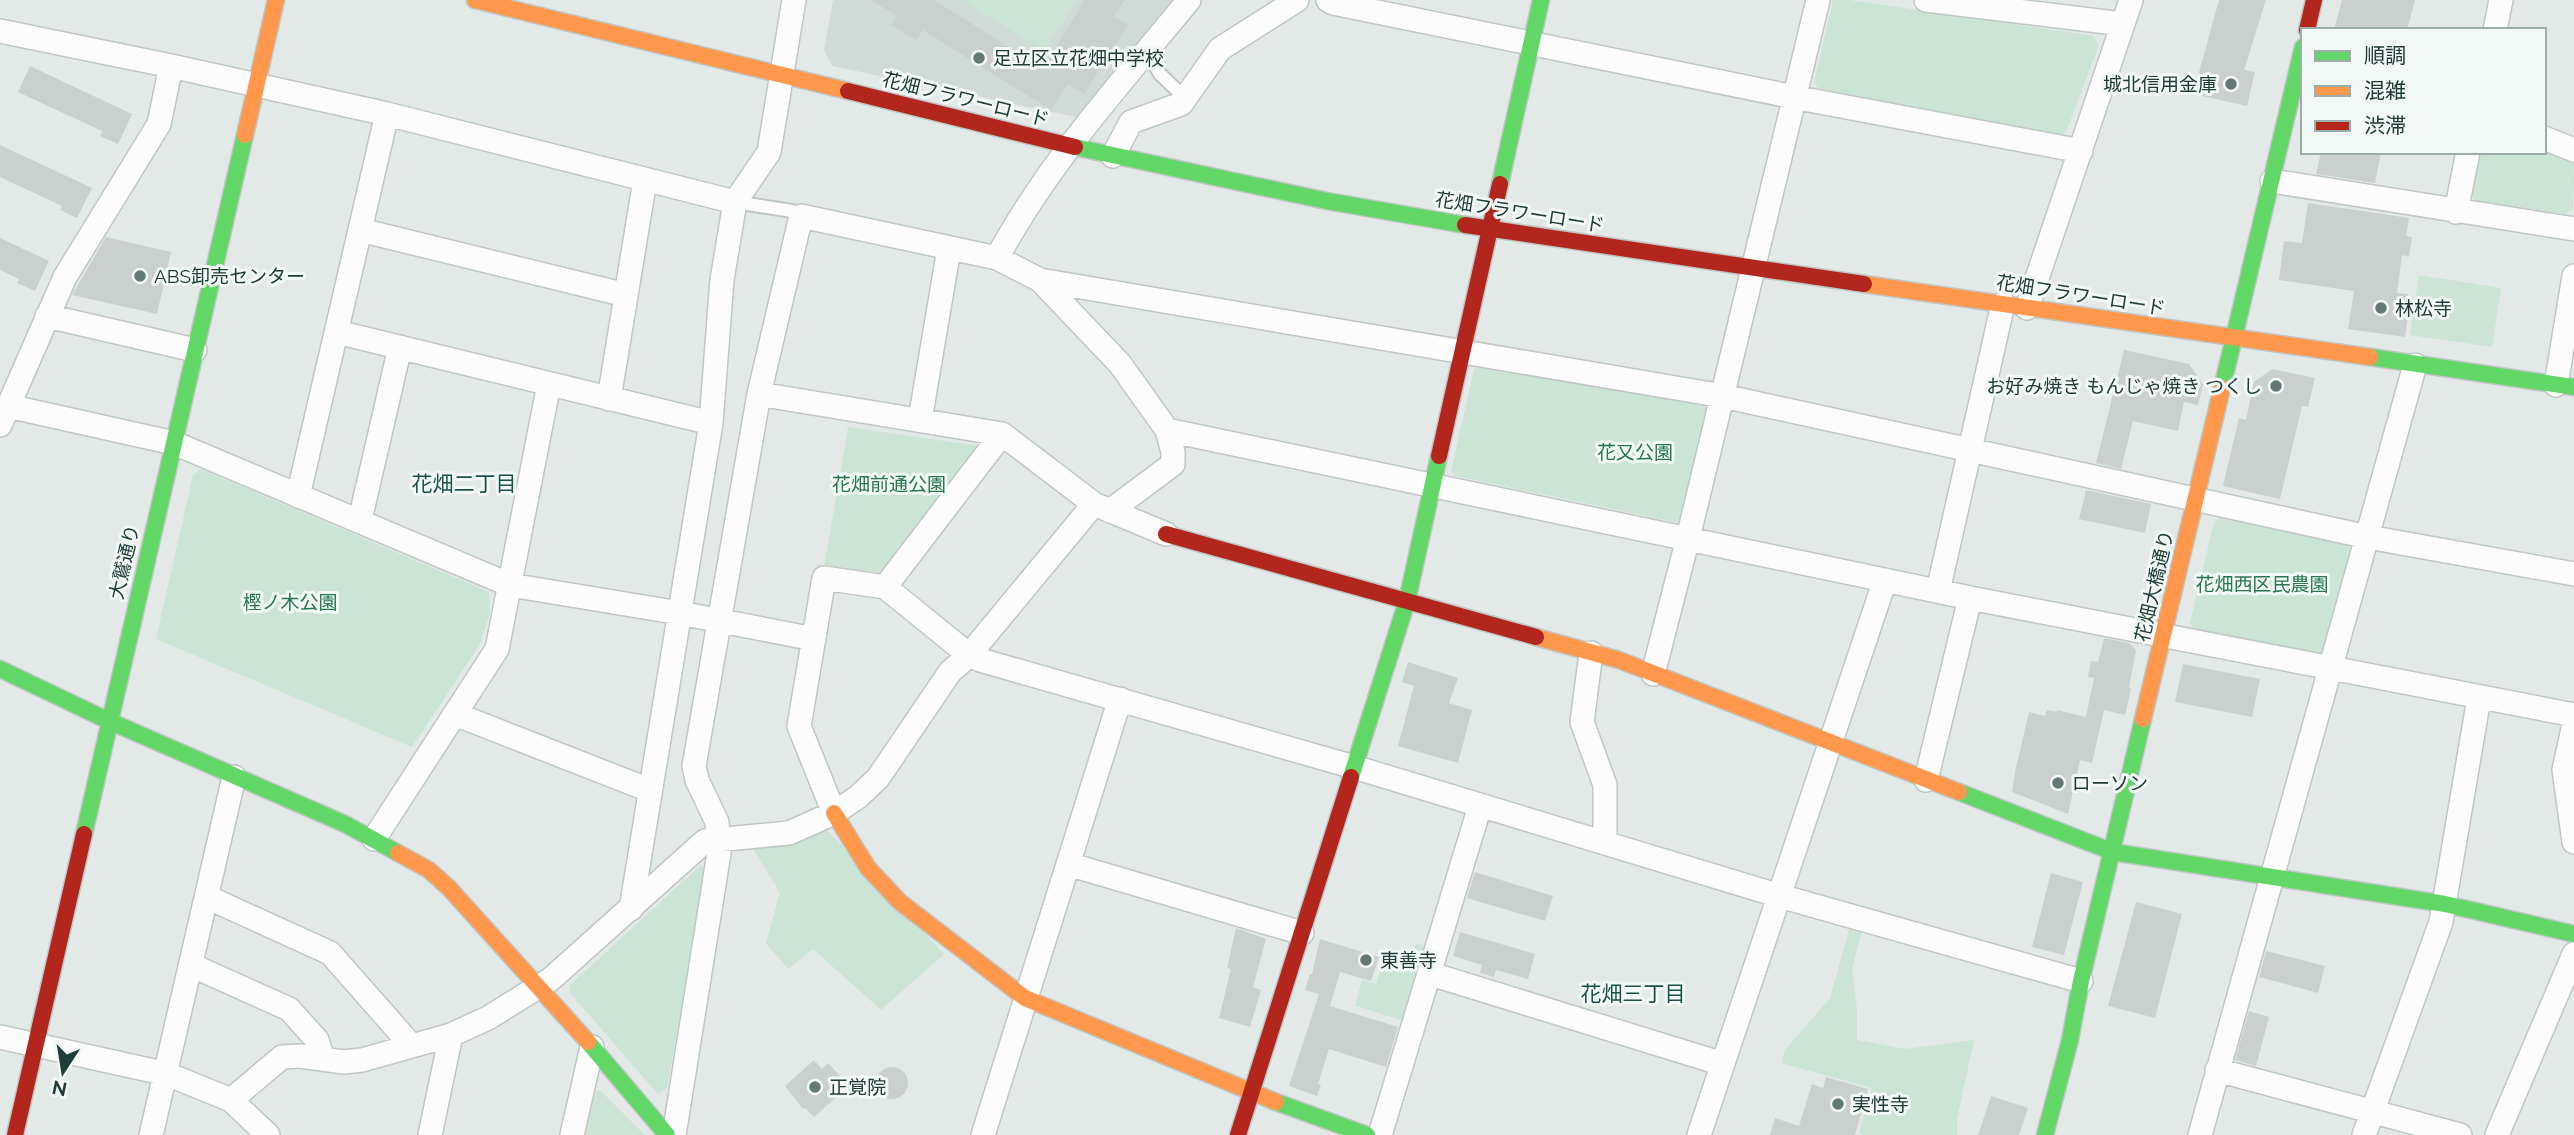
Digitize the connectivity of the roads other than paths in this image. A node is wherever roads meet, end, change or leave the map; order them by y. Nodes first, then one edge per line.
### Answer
1 (276, 0) edge
2 (475, 0) edge
3 (794, 0) edge
4 (1189, 0) edge
5 (1297, 0) edge
6 (1328, 0) edge
7 (1541, 0) edge
8 (1818, 0) edge
9 (1926, 0) edge
10 (2131, 0) edge
11 (2314, 0) edge
12 (2501, 0) edge
13 (2123, 24) junction
14 (2307, 28) edge
15 (2495, 28) edge
16 (0, 31) edge
17 (1531, 43) junction
18 (1147, 51) junction
19 (2301, 56) edge
20 (171, 66) junction
21 (781, 76) junction
22 (256, 85) junction
23 (1795, 97) junction
24 (1186, 99) junction
25 (387, 114) junction
26 (2546, 139) edge
27 (1070, 146) junction
28 (2574, 150) edge
29 (2081, 151) junction
30 (2468, 154) edge
31 (1113, 156) junction
32 (645, 180) junction
33 (2272, 181) junction
34 (735, 202) junction
35 (2456, 212) junction
36 (801, 216) junction
37 (2574, 229) edge
38 (360, 230) junction
39 (1491, 230) junction
40 (949, 249) junction
41 (997, 258) junction
42 (1752, 268) junction
43 (2574, 276) edge
44 (1041, 280) junction
45 (626, 295) junction
46 (2003, 304) junction
47 (2027, 308) junction
48 (47, 316) junction
49 (337, 332) junction
50 (2234, 339) junction
51 (400, 347) junction
52 (195, 351) junction
53 (1463, 351) junction
54 (2415, 365) junction
55 (549, 384) junction
56 (2565, 386) edge
57 (759, 394) junction
58 (1723, 396) junction
59 (609, 399) junction
60 (4, 415) edge
61 (920, 420) junction
62 (710, 423) junction
63 (1167, 430) junction
64 (1002, 435) junction
65 (174, 443) junction
66 (1969, 450) junction
67 (1434, 485) junction
68 (298, 496) junction
69 (2196, 500) junction
70 (1102, 508) junction
71 (360, 520) junction
72 (1166, 534) joint
73 (2368, 537) junction
74 (1688, 538) junction
75 (2574, 574) edge
76 (1885, 580) junction
77 (510, 585) junction
78 (885, 587) junction
79 (1938, 591) junction
80 (1970, 598) junction
81 (1407, 601) junction
82 (680, 613) junction
83 (720, 621) junction
84 (2164, 637) junction
85 (814, 639) junction
86 (1591, 653) junction
87 (970, 656) junction
88 (2330, 668) junction
89 (0, 669) edge
90 (1653, 674) junction
91 (2479, 698) junction
92 (1120, 699) junction
93 (455, 713) junction
94 (2574, 715) edge
95 (109, 721) junction
96 (2574, 724) edge
97 (1831, 743) junction
98 (1354, 767) junction
99 (234, 776) junction
100 (1926, 780) junction
101 (649, 790) junction
102 (1480, 806) junction
103 (834, 813) junction
104 (374, 839) junction
105 (718, 839) junction
106 (2574, 842) edge
107 (1605, 843) junction
108 (2113, 852) junction
109 (1068, 864) junction
110 (2273, 876) junction
111 (1780, 896) junction
112 (207, 897) junction
113 (2445, 904) junction
114 (631, 909) junction
115 (1302, 933) junction
116 (2574, 934) edge
117 (2574, 954) edge
118 (191, 965) junction
119 (1431, 974) junction
120 (2081, 981) junction
121 (540, 987) junction
122 (1026, 998) junction
123 (452, 1035) junction
124 (0, 1037) edge
125 (36, 1045) junction
126 (411, 1045) junction
127 (592, 1046) junction
128 (323, 1059) junction
129 (1723, 1065) junction
130 (2217, 1070) junction
131 (167, 1074) junction
132 (1252, 1093) junction
133 (231, 1100) junction
134 (2372, 1111) junction
135 (15, 1135) edge
136 (151, 1135) edge
137 (268, 1135) edge
138 (430, 1135) edge
139 (572, 1135) edge
140 (667, 1135) edge
141 (674, 1135) edge
142 (983, 1135) edge
143 (1238, 1135) edge
144 (1367, 1135) edge
145 (1380, 1135) edge
146 (1699, 1135) edge
147 (2045, 1135) edge
148 (2200, 1135) edge
149 (2364, 1135) edge
150 (2460, 1135) edge
151 (2497, 1135) edge

1 - 22 street, 大鷲通り
2 - 21 street, 花畑フラワーロード
3 - 21 street
4 - 18 street
5 - 24 street
6 - 17 street
7 - 17 street
8 - 23 street
9 - 13 street
10 - 13 street
11 - 14 street
12 - 15 street
13 - 29 street
16 - 20 street
17 - 23 street
17 - 39 street
18 - 24 lane
18 - 27 street
19 - 33 street, 花畑大橋通り
20 - 22 street
20 - 48 street
21 - 27 street, 花畑フラワーロード
21 - 34 street
22 - 25 street
22 - 52 street, 大鷲通り
23 - 29 street
23 - 42 street
24 - 31 street
25 - 32 street
25 - 38 street
26 - 28 street
27 - 31 street, 花畑フラワーロード
27 - 41 street
29 - 47 street
30 - 35 street
31 - 39 street, 花畑フラワーロード
32 - 34 street
32 - 45 street
33 - 35 street
33 - 50 street, 花畑大橋通り
34 - 36 lane
34 - 62 street
35 - 37 street
36 - 40 street
36 - 57 street
38 - 45 street
38 - 49 street
39 - 42 street, 花畑フラワーロード
39 - 53 street
40 - 41 street
40 - 61 street
41 - 44 street
42 - 46 street, 花畑フラワーロード
42 - 58 street
43 - 56 street
44 - 53 street
44 - 63 street
45 - 59 street
46 - 47 street, 花畑フラワーロード
46 - 66 street
47 - 50 street, 花畑フラワーロード
48 - 52 street
48 - 60 street
49 - 51 street
49 - 68 street
50 - 54 street, 花畑フラワーロード
50 - 69 street, 花畑大橋通り
51 - 55 street
51 - 71 street
52 - 65 street, 大鷲通り
53 - 58 street
53 - 67 street
54 - 56 street, 花畑フラワーロード
54 - 73 street
55 - 59 street
55 - 77 street
57 - 61 street
57 - 83 street
58 - 66 street
58 - 74 street
59 - 62 street
60 - 65 street
61 - 64 street
62 - 82 street
63 - 67 street
63 - 70 street
64 - 70 street
64 - 78 street
65 - 68 street
65 - 95 street, 大鷲通り
66 - 69 street
66 - 79 street
67 - 74 street
67 - 81 street
68 - 71 street
69 - 73 street
69 - 84 street, 花畑大橋通り
70 - 72 street
70 - 87 street
71 - 77 street
72 - 81 street
73 - 75 street
73 - 88 street
74 - 76 street
74 - 90 street
76 - 79 street
76 - 97 street
77 - 82 street
77 - 93 street
78 - 85 street
78 - 87 street
79 - 80 street
80 - 84 street
80 - 100 street
81 - 86 street
81 - 98 street
82 - 83 street
82 - 101 street
83 - 85 street
83 - 105 street
84 - 88 street
84 - 108 street, 花畑大橋通り
85 - 103 street
86 - 90 street
86 - 107 street
87 - 92 street
87 - 103 street
88 - 91 street
88 - 110 street
89 - 95 street
90 - 97 street
91 - 94 street
91 - 113 street
92 - 98 street
92 - 109 street
93 - 101 street
93 - 104 street
95 - 99 street
95 - 125 street, 大鷲通り
96 - 106 street
97 - 100 street
97 - 111 street
98 - 102 street
98 - 115 street
99 - 104 street
99 - 112 street
100 - 108 street
101 - 114 street
102 - 107 street
102 - 119 street
103 - 105 street
103 - 122 street
104 - 121 street
105 - 114 street
105 - 141 street
107 - 111 street
108 - 110 street
108 - 120 street, 花畑大橋通り
109 - 115 street
109 - 122 street
110 - 113 street
110 - 130 street
111 - 120 street
111 - 129 street
112 - 118 street
112 - 126 street
113 - 116 street
113 - 134 street
114 - 121 street
115 - 132 street
117 - 151 street
118 - 128 street
118 - 131 street
119 - 129 street
119 - 145 street
120 - 147 street, 花畑大橋通り
121 - 123 street
121 - 127 street
122 - 132 street
122 - 142 street
123 - 126 street
123 - 138 street
124 - 125 street
125 - 131 street
125 - 135 street, 大鷲通り
126 - 128 street
127 - 139 street
127 - 140 street
128 - 133 street
129 - 146 street
130 - 134 street
130 - 148 street
131 - 133 street
131 - 136 street
132 - 143 street
132 - 144 street
133 - 137 street
134 - 149 street
134 - 150 street

